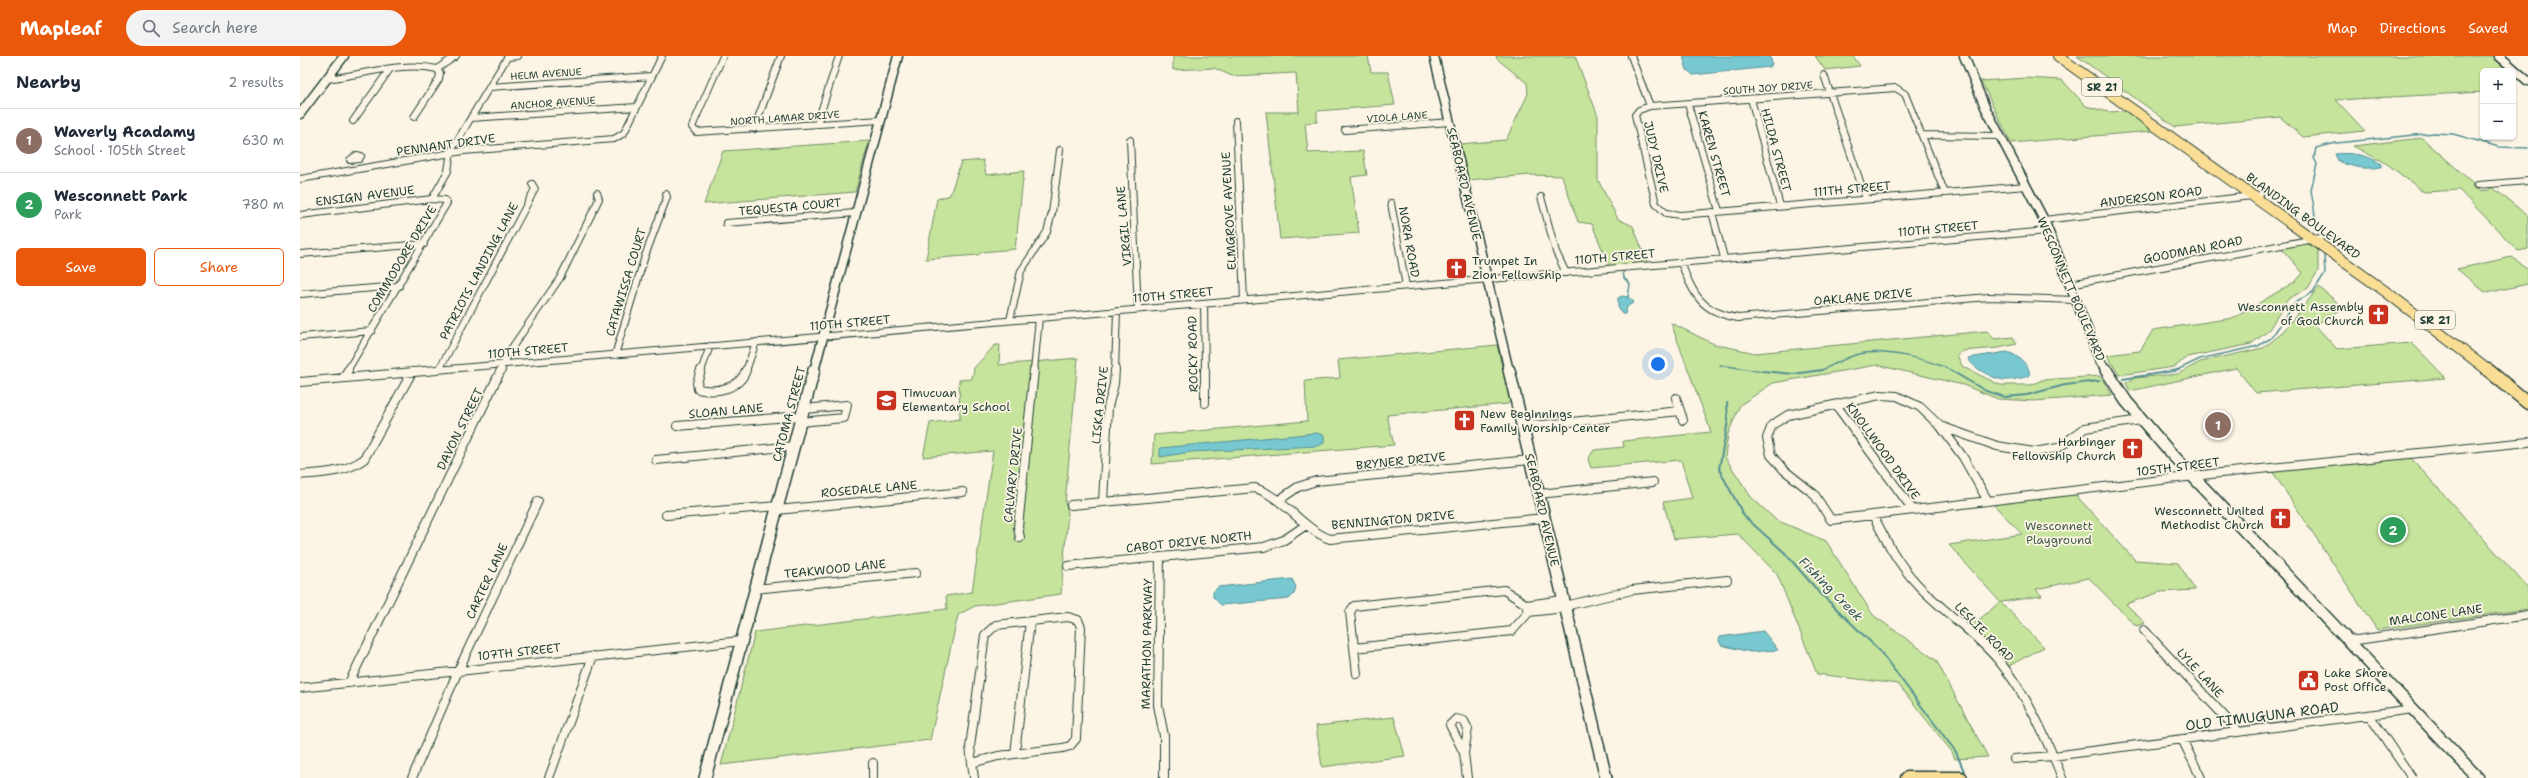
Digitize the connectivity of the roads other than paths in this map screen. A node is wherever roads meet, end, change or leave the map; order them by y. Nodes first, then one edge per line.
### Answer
1 (344, 56) edge
2 (456, 56) edge
3 (508, 56) edge
4 (518, 56) edge
5 (662, 56) edge
6 (723, 56) edge
7 (781, 56) edge
8 (839, 56) edge
9 (898, 56) edge
10 (1434, 56) edge
11 (1631, 56) edge
12 (1964, 56) edge
13 (2058, 56) edge
14 (2066, 56) edge
15 (2499, 56) edge
16 (390, 69) junction
17 (437, 69) junction
18 (1824, 75) dead end
19 (652, 76) junction
20 (327, 79) junction
21 (2528, 81) edge
22 (490, 87) junction
23 (2108, 92) junction
24 (1829, 93) junction
25 (1751, 99) junction
26 (300, 102) edge
27 (310, 102) junction
28 (1688, 104) junction
29 (1650, 106) junction
30 (637, 107) junction
31 (1637, 112) joint
32 (300, 114) edge
33 (2150, 116) junction
34 (414, 117) dead end
35 (471, 118) junction
36 (881, 120) junction
37 (353, 121) dead end
38 (1236, 121) dead end
39 (1450, 122) junction
40 (817, 124) junction
41 (754, 129) junction
42 (1346, 130) dead end
43 (1922, 135) junction
44 (2000, 136) junction
45 (1130, 140) dead end
46 (1060, 150) dead end
47 (2193, 150) junction
48 (450, 153) junction
49 (354, 161) dead end
50 (351, 171) junction
51 (300, 179) edge
52 (2528, 181) edge
53 (532, 184) dead end
54 (2478, 185) dead end
55 (2026, 186) junction
56 (597, 193) dead end
57 (1946, 193) junction
58 (666, 194) dead end
59 (2256, 195) junction
60 (1541, 197) dead end
61 (432, 199) junction
62 (1866, 199) junction
63 (1391, 203) dead end
64 (1780, 206) junction
65 (1719, 211) junction
66 (1712, 212) junction
67 (856, 213) junction
68 (300, 215) edge
69 (1680, 215) joint
70 (2044, 220) junction
71 (726, 223) dead end
72 (2048, 231) junction
73 (2316, 238) junction
74 (424, 244) junction
75 (300, 254) edge
76 (1724, 258) junction
77 (1681, 262) junction
78 (1566, 273) junction
79 (1487, 279) junction
80 (2070, 284) junction
81 (399, 286) junction
82 (1406, 286) junction
83 (300, 294) edge
84 (1244, 300) junction
85 (2076, 300) junction
86 (1204, 304) junction
87 (1138, 309) junction
88 (1118, 311) junction
89 (1039, 318) junction
90 (1010, 320) junction
91 (372, 331) junction
92 (823, 336) junction
93 (300, 337) edge
94 (756, 342) junction
95 (710, 346) junction
96 (2472, 353) junction
97 (615, 355) junction
98 (503, 364) junction
99 (438, 370) junction
100 (412, 372) junction
101 (343, 378) junction
102 (300, 382) edge
103 (2528, 394) edge
104 (1676, 398) dead end
105 (1205, 403) dead end
106 (2528, 403) edge
107 (1836, 405) junction
108 (1680, 411) junction
109 (802, 415) junction
110 (1683, 420) dead end
111 (2141, 420) junction
112 (677, 426) dead end
113 (1940, 426) junction
114 (1522, 427) junction
115 (1966, 436) junction
116 (2528, 442) edge
117 (794, 446) junction
118 (1956, 446) junction
119 (656, 460) dead end
120 (1530, 460) junction
121 (300, 475) edge
122 (2193, 476) junction
123 (1653, 482) dead end
124 (963, 492) dead end
125 (1539, 494) junction
126 (1279, 500) junction
127 (538, 501) dead end
128 (1988, 501) junction
129 (1103, 502) junction
130 (1071, 505) dead end
131 (777, 508) junction
132 (1913, 510) junction
133 (666, 515) dead end
134 (1873, 515) junction
135 (1544, 518) junction
136 (1306, 526) junction
137 (1020, 538) dead end
138 (1160, 557) junction
139 (1068, 566) dead end
140 (916, 573) dead end
141 (1727, 580) dead end
142 (756, 589) junction
143 (1564, 605) junction
144 (1528, 608) junction
145 (2528, 615) edge
146 (1030, 621) junction
147 (2144, 630) dead end
148 (2347, 639) junction
149 (741, 641) junction
150 (1354, 648) junction
151 (593, 656) junction
152 (458, 671) junction
153 (1357, 674) dead end
154 (349, 683) junction
155 (300, 688) edge
156 (2412, 709) junction
157 (2369, 715) junction
158 (2239, 732) junction
159 (2182, 739) junction
160 (1464, 753) dead end
161 (1015, 754) junction
162 (2054, 756) junction
163 (2014, 759) dead end
164 (972, 763) junction
165 (873, 764) dead end
166 (412, 778) edge
167 (549, 778) edge
168 (705, 778) edge
169 (873, 778) edge
170 (974, 778) edge
171 (1164, 778) edge
172 (1467, 778) edge
173 (1606, 778) edge
174 (1907, 778) edge
175 (1961, 778) edge
176 (2062, 778) edge
177 (2201, 778) edge
178 (2412, 778) edge
179 (2478, 778) edge

1 - 20 street
2 - 17 street
3 - 4 street
3 - 22 street, COMMODORE DRIVE
5 - 19 street
6 - 41 street, NORTH LAMAR DRIVE
7 - 41 street
8 - 40 street
9 - 36 street, CATOMA STREET
10 - 39 street, SEABOARD AVENUE
11 - 29 street
12 - 44 street, WESCONNETT BOULEVARD
13 - 23 main road, BLANDING BOULEVARD / SR 21
14 - 33 main road, BLANDING BOULEVARD / SR 21
15 - 21 street
16 - 17 street
16 - 20 street
16 - 37 street
17 - 34 street
18 - 24 street
19 - 22 street, HELM AVENUE
19 - 30 street
20 - 27 street
22 - 35 street, COMMODORE DRIVE
23 - 33 main road
23 - 47 main road, BLANDING BOULEVARD / SR 21
24 - 25 street, SOUTH JOY DRIVE
24 - 43 street, SOUTH JOY DRIVE
24 - 62 street
25 - 28 street, SOUTH JOY DRIVE
25 - 64 street, HILDA STREET
26 - 27 street
27 - 32 street
28 - 29 street, SOUTH JOY DRIVE
28 - 65 street, KAREN STREET
29 - 31 street, SOUTH JOY DRIVE
30 - 35 street, ANCHOR AVENUE
30 - 48 street, PENNANT DRIVE
31 - 69 street, JUDY DRIVE
33 - 47 main road, BLANDING BOULEVARD / SR 21
35 - 48 street, COMMODORE DRIVE
36 - 40 street, NORTH LAMAR DRIVE
36 - 67 street, CATOMA STREET
38 - 84 street, ELMGROVE AVENUE
39 - 42 street, VIOLA LANE
39 - 79 street, SEABOARD AVENUE
40 - 41 street, NORTH LAMAR DRIVE
43 - 44 street
43 - 57 street
44 - 55 street, WESCONNETT BOULEVARD
45 - 87 street, VIRGIL LANE
46 - 90 street
47 - 59 main road, BLANDING BOULEVARD / SR 21
48 - 50 street, PENNANT DRIVE
48 - 61 street, COMMODORE DRIVE
49 - 50 street
50 - 51 street, PENNANT DRIVE
52 - 54 street
53 - 99 street, PATRIOTS LANDING LANE
55 - 57 street, 111TH STREET
55 - 70 street, WESCONNETT BOULEVARD
56 - 98 street, DAVON STREET
57 - 62 street, 111TH STREET
58 - 97 street, CATAWISSA COURT
59 - 70 street, ANDERSON ROAD
59 - 73 main road, BLANDING BOULEVARD / SR 21
60 - 78 street
61 - 68 street, ENSIGN AVENUE
61 - 74 street, COMMODORE DRIVE
62 - 64 street, 111TH STREET
63 - 82 street, NORA ROAD
64 - 65 street, 111TH STREET
65 - 66 street, 111TH STREET
66 - 69 street, 111TH STREET
66 - 76 street, KAREN STREET
67 - 71 street, TEQUESTA COURT
67 - 92 street, CATOMA STREET
70 - 72 street, WESCONNETT BOULEVARD
72 - 76 street, 110TH STREET
72 - 80 street, WESCONNETT BOULEVARD
73 - 80 street, GOODMAN ROAD
73 - 96 main road, BLANDING BOULEVARD / SR 21
74 - 75 street
74 - 81 street, COMMODORE DRIVE
76 - 77 street, 110TH STREET
77 - 78 street, 110TH STREET
77 - 85 street, OAKLANE DRIVE
78 - 79 street, 110TH STREET
79 - 82 street, 110TH STREET
79 - 114 street, SEABOARD AVENUE
80 - 85 street, WESCONNETT BOULEVARD
81 - 83 street
81 - 91 street, COMMODORE DRIVE
82 - 84 street, 110TH STREET
84 - 86 street, 110TH STREET
85 - 111 street, WESCONNETT BOULEVARD
86 - 87 street, 110TH STREET
86 - 105 street, ROCKY ROAD
87 - 88 street, 110TH STREET
88 - 89 street, 110TH STREET
88 - 129 street, LISKA DRIVE
89 - 90 street, 110TH STREET
89 - 137 street, CALVARY DRIVE
90 - 92 street, 110TH STREET
91 - 93 street
91 - 101 street, COMMODORE DRIVE
92 - 94 street, 110TH STREET
92 - 109 street, CATOMA STREET
94 - 95 street, 110TH STREET
94 - 95 street
95 - 97 street, 110TH STREET
96 - 103 main road, BLANDING BOULEVARD / SR 21
96 - 106 main road, BLANDING BOULEVARD / SR 21
97 - 98 street, 110TH STREET
98 - 99 street, 110TH STREET
98 - 154 street, DAVON STREET
99 - 100 street, 110TH STREET
100 - 101 street, 110TH STREET
100 - 121 street
101 - 102 street, 110TH STREET
104 - 108 street
107 - 113 street
107 - 132 street, KNOLLWOOD DRIVE
107 - 134 street, 105TH STREET
108 - 110 street
108 - 114 street
109 - 109 street
109 - 112 street, SLOAN LANE
109 - 117 street, CATOMA STREET
111 - 115 street
111 - 122 street, WESCONNETT BOULEVARD
113 - 115 street
113 - 118 street
114 - 120 street, SEABOARD AVENUE
115 - 118 street
116 - 122 street, 105TH STREET
117 - 119 street
117 - 131 street, CATOMA STREET
118 - 128 street
120 - 125 street, SEABOARD AVENUE
120 - 126 street, BRYNER DRIVE
122 - 128 street, 105TH STREET
122 - 148 street, WESCONNETT BOULEVARD
123 - 125 street
124 - 131 street, ROSEDALE LANE
125 - 135 street, SEABOARD AVENUE
126 - 129 street, BENNINGTON DRIVE
126 - 136 street, BENNINGTON DRIVE
127 - 152 street, CARTER LANE
128 - 132 street, 105TH STREET
129 - 130 street, BENNINGTON DRIVE
131 - 133 street, ROSEDALE LANE
131 - 142 street, CATOMA STREET
132 - 134 street, 105TH STREET
134 - 162 street, LESLIE ROAD
135 - 136 street, BENNINGTON DRIVE
135 - 143 street, SEABOARD AVENUE
136 - 138 street, CABOT DRIVE NORTH
138 - 139 street, CABOT DRIVE NORTH
138 - 171 street, MARATHON PARKWAY
140 - 142 street, TEAKWOOD LANE
141 - 143 street
142 - 149 street, CATOMA STREET
143 - 144 street
143 - 173 street, SEABOARD AVENUE
144 - 150 street
144 - 150 street
145 - 148 street, MALCONE LANE
146 - 161 street
146 - 161 street
146 - 164 street
147 - 158 street, LYLE LANE
148 - 156 street, WESCONNETT BOULEVARD
149 - 151 street, 107TH STREET
149 - 168 street, CATOMA STREET
150 - 153 street
151 - 152 street, 107TH STREET
151 - 167 street
152 - 154 street, 107TH STREET
152 - 166 street, CARTER LANE
154 - 155 street, 107TH STREET
156 - 157 street, OLD TIMUGUNA ROAD
156 - 179 street, WESCONNETT BOULEVARD
157 - 158 street, OLD TIMUGUNA ROAD
157 - 178 street
158 - 159 street, OLD TIMUGUNA ROAD
159 - 162 street, OLD TIMUGUNA ROAD
159 - 177 street
160 - 172 street
161 - 164 street
162 - 163 street, OLD TIMUGUNA ROAD
162 - 176 street, LESLIE ROAD
164 - 170 street
165 - 169 street
174 - 175 main road

